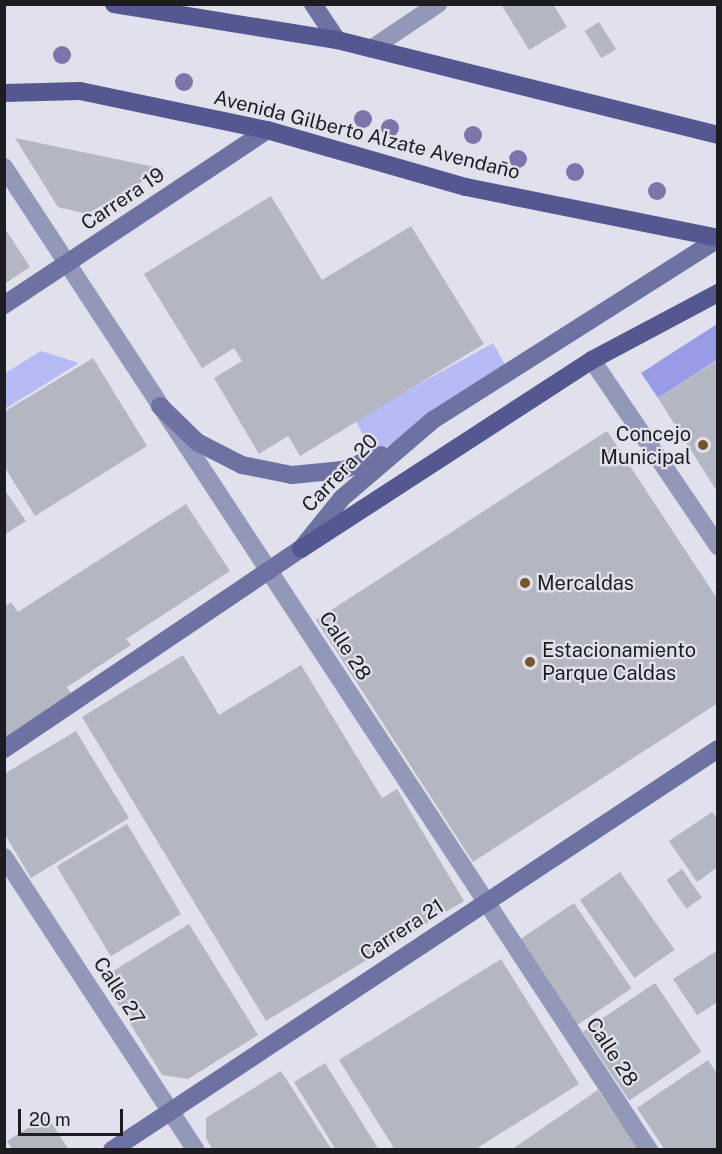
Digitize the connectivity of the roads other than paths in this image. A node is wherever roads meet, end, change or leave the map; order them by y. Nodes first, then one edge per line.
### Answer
1 (114, 4) edge
2 (313, 4) edge
3 (438, 4) edge
4 (337, 40) junction
5 (371, 49) junction
6 (4, 93) edge
7 (267, 130) junction
8 (717, 135) edge
9 (4, 167) edge
10 (717, 239) edge
11 (67, 264) junction
12 (717, 293) edge
13 (4, 305) edge
14 (592, 360) junction
15 (160, 406) junction
16 (390, 452) junction
17 (717, 546) edge
18 (301, 549) junction
19 (268, 570) junction
20 (4, 749) edge
21 (717, 749) edge
22 (4, 857) edge
23 (486, 902) junction
24 (171, 1110) junction
25 (112, 1149) edge
26 (196, 1149) edge
27 (649, 1149) edge

1 - 4 main road
2 - 4 main road
3 - 5 street
4 - 5 main road
5 - 8 main road
6 - 7 main road, Avenida Gilberto Alzate Avendaño
7 - 10 main road, Avenida Gilberto Alzate Avendaño
7 - 11 main road, Carrera 19
9 - 11 street, Calle 28
10 - 16 main road, Carrera 20
11 - 13 main road, Carrera 19
11 - 15 street, Calle 28
12 - 14 main road
14 - 17 street
14 - 18 main road
15 - 16 main road
15 - 19 street, Calle 28
16 - 18 main road, Carrera 20
18 - 19 main road, Carrera 20
19 - 20 main road, Carrera 20
19 - 23 street, Calle 28
21 - 23 main road, Carrera 21
22 - 24 street, Calle 27
23 - 24 main road, Carrera 21
23 - 27 street, Calle 28
24 - 25 main road, Carrera 21
24 - 26 street, Calle 27

